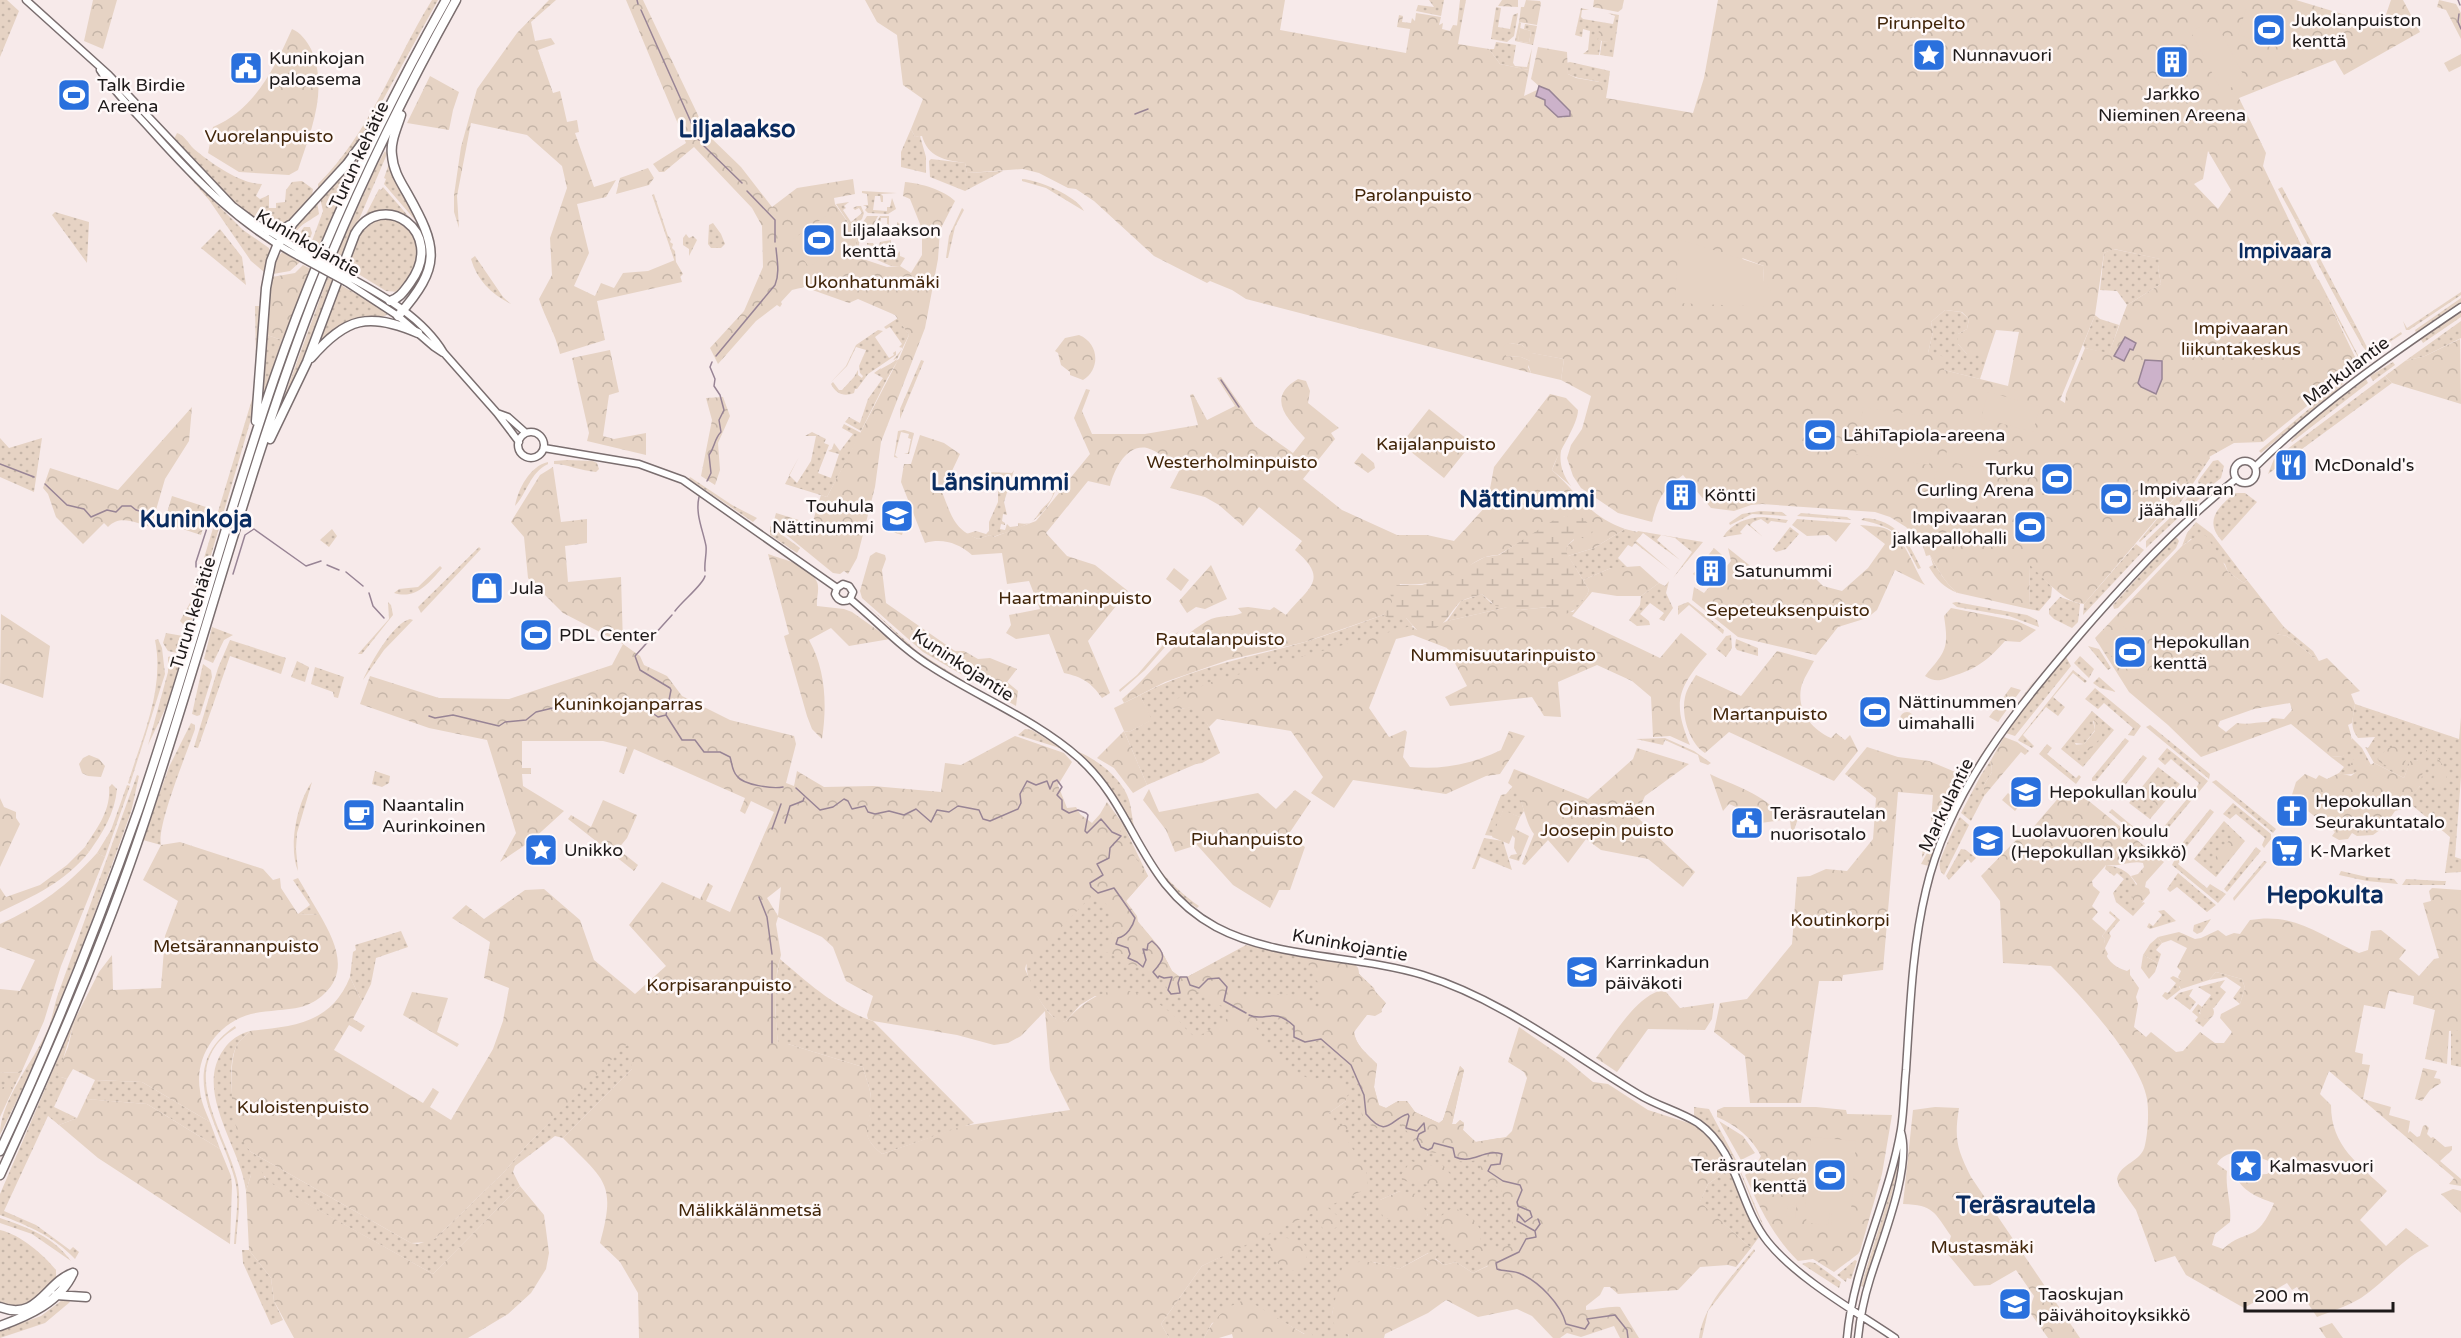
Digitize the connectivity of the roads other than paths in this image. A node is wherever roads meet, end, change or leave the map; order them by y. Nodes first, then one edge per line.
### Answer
1 (26, 0) edge
2 (446, 0) edge
3 (456, 0) edge
4 (96, 65) junction
5 (405, 97) junction
6 (392, 101) junction
7 (293, 223) junction
8 (268, 231) junction
9 (279, 243) junction
10 (348, 279) junction
11 (390, 301) junction
12 (2461, 307) edge
13 (401, 313) junction
14 (418, 333) junction
15 (444, 353) junction
16 (307, 362) junction
17 (497, 413) junction
18 (526, 434) junction
19 (255, 438) junction
20 (519, 442) junction
21 (544, 448) junction
22 (257, 466) junction
23 (2255, 467) junction
24 (2236, 479) junction
25 (837, 588) junction
26 (850, 599) junction
27 (1901, 1131) junction
28 (0, 1151) edge
29 (0, 1175) edge
30 (56, 1295) junction
31 (86, 1297) dead end
32 (0, 1307) edge
33 (1850, 1307) junction
34 (1862, 1314) junction
35 (0, 1326) edge
36 (1847, 1338) edge
37 (1858, 1338) edge
38 (1895, 1338) edge

1 - 4 main road, Kuninkojantie
2 - 6 highway, Turun kehätie
3 - 5 highway, Turun kehätie
4 - 8 main road, Kuninkojantie
4 - 9 main road, Kuninkojantie
5 - 13 highway
5 - 22 highway, Turun kehätie
6 - 7 highway
6 - 19 highway, Turun kehätie
7 - 8 highway
7 - 9 highway
8 - 9 main road, Kuninkojantie
9 - 10 main road, Kuninkojantie, bridge
9 - 19 highway
10 - 11 main road, Kuninkojantie
10 - 13 main road, Kuninkojantie
11 - 13 main road, Kuninkojantie
11 - 16 highway
12 - 23 main road, Markulantie
13 - 14 main road, Kuninkojantie
13 - 15 main road, Kuninkojantie
14 - 15 main road, Kuninkojantie
14 - 16 highway
15 - 17 main road, Kuninkojantie
16 - 22 highway
17 - 18 main road, Kuninkojantie
17 - 20 main road, Kuninkojantie
18 - 20 main road
18 - 21 main road
19 - 28 highway, Turun kehätie
20 - 21 main road
21 - 25 main road
22 - 29 highway, Turun kehätie
23 - 24 main road
23 - 24 main road
24 - 27 main road, Markulantie
25 - 26 main road
25 - 26 main road
26 - 33 main road, Kuninkojantie
27 - 33 main road, Markulantie
27 - 34 main road, Markulantie
30 - 31 highway
30 - 32 highway
30 - 35 highway
33 - 34 main road, Kuninkojantie
33 - 36 main road, Markulantie
34 - 37 main road, Markulantie
34 - 38 main road, Kuninkojantie

